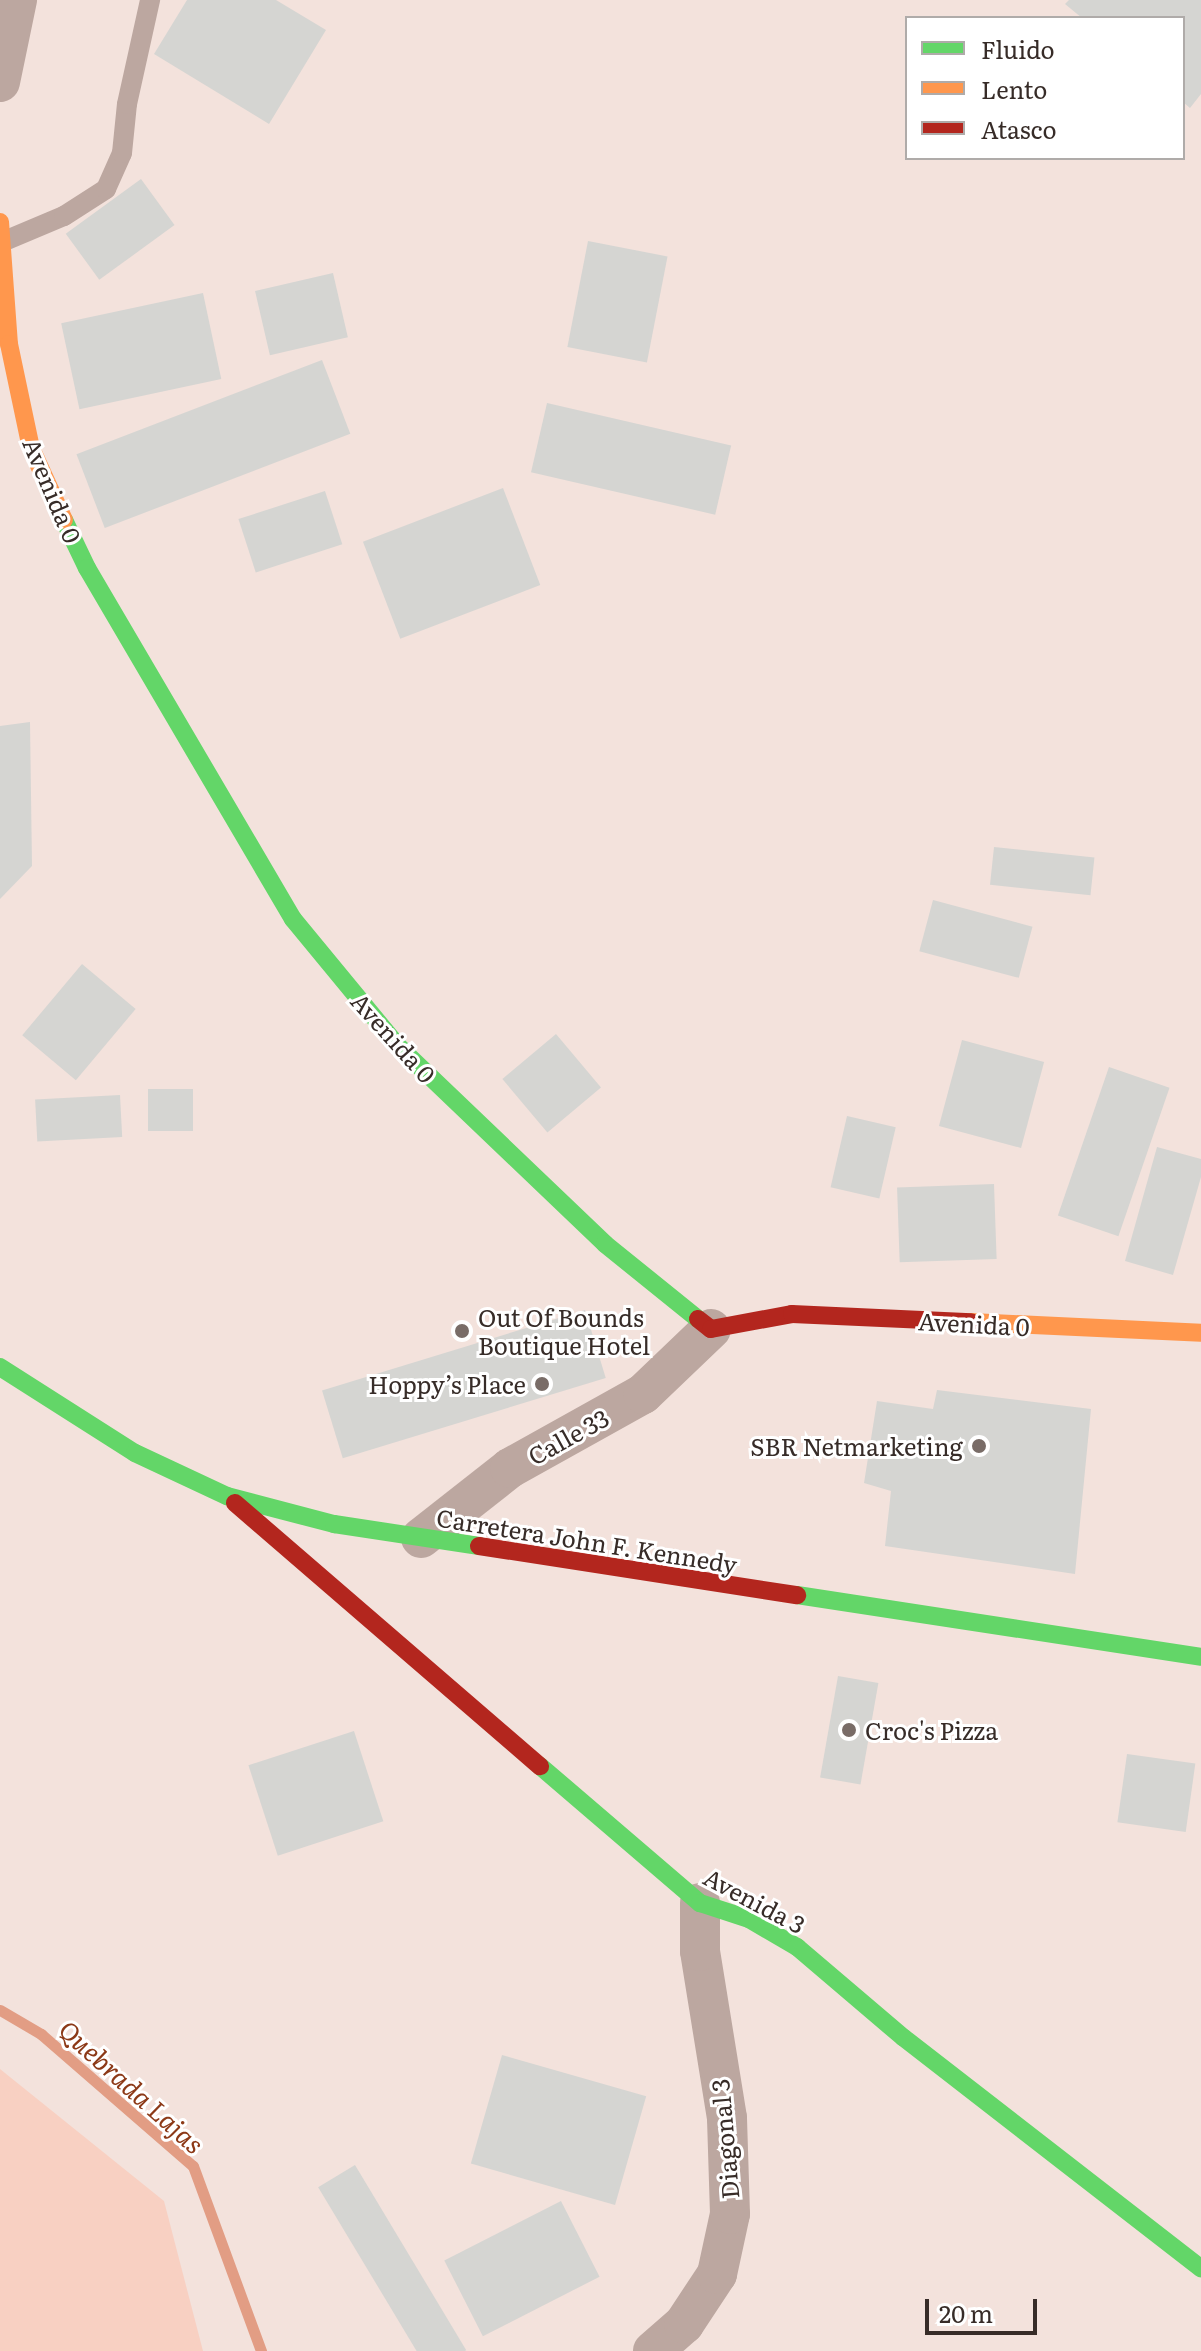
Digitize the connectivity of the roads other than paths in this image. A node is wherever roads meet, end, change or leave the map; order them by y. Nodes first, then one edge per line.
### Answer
1 (17, 0) edge
2 (150, 0) edge
3 (0, 82) edge
4 (1, 232) edge
5 (711, 1329) junction
6 (1201, 1333) edge
7 (0, 1367) edge
8 (227, 1496) junction
9 (421, 1538) junction
10 (1201, 1657) edge
11 (700, 1903) junction
12 (1201, 2268) edge
13 (653, 2351) edge

1 - 3 street
2 - 4 lane
4 - 5 street, Avenida 0
5 - 6 street, Avenida 0
5 - 9 street, Calle 33
7 - 8 street, Carretera John F. Kennedy
8 - 9 street, Carretera John F. Kennedy
8 - 11 street, Avenida 3
9 - 10 street, Carretera John F. Kennedy
11 - 12 street, Avenida 3
11 - 13 street, Diagonal 3

